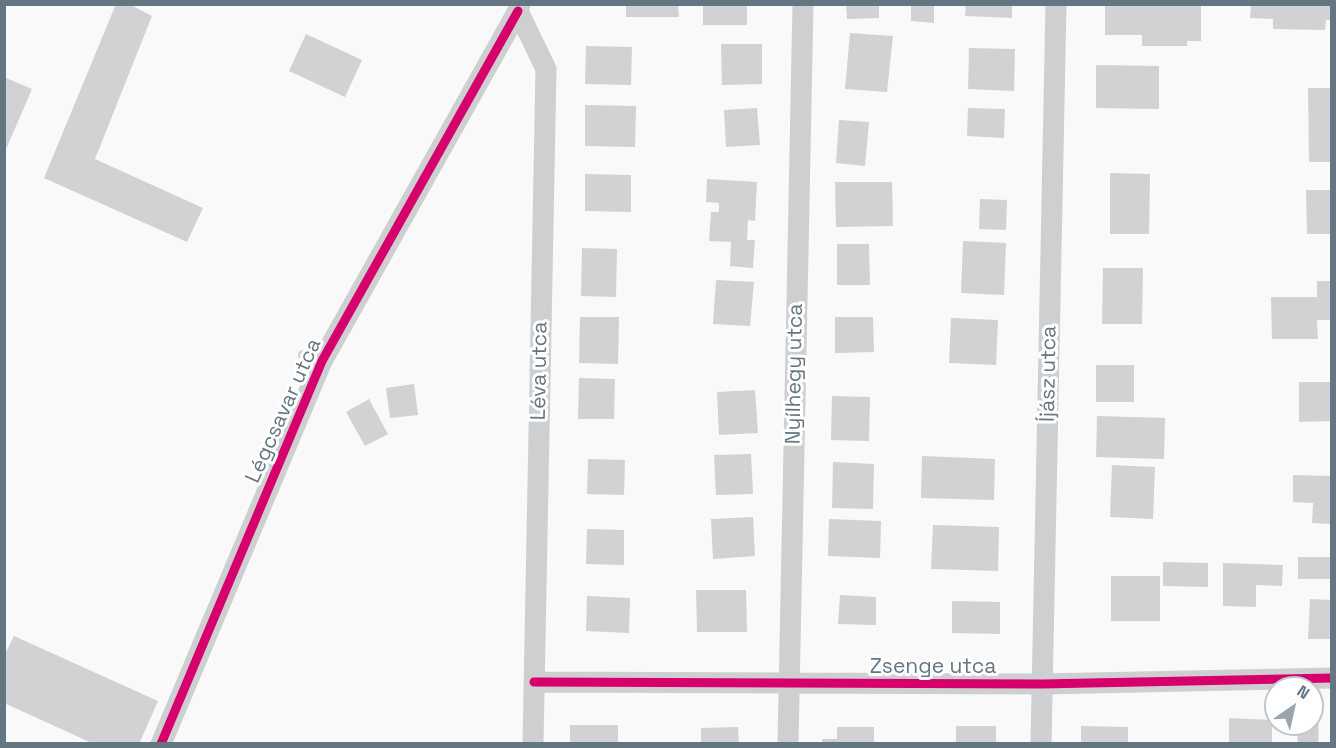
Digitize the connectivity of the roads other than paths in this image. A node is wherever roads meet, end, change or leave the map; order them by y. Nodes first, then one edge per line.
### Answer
1 (803, 4) edge
2 (1056, 4) edge
3 (519, 8) edge
4 (534, 682) junction
5 (1264, 683) edge
6 (1042, 684) junction
7 (789, 685) junction
8 (161, 744) edge
9 (533, 744) edge
10 (788, 744) edge
11 (1041, 744) edge

1 - 7 street, Nyílhegy utca
2 - 6 street, Íjász utca
3 - 4 street, Léva utca
3 - 8 street, Légcsavar utca
4 - 7 street, Zsenge utca
4 - 9 street, Léva utca
5 - 6 street, Zsenge utca
6 - 7 street, Zsenge utca
6 - 11 street, Íjász utca
7 - 10 street, Nyílhegy utca

